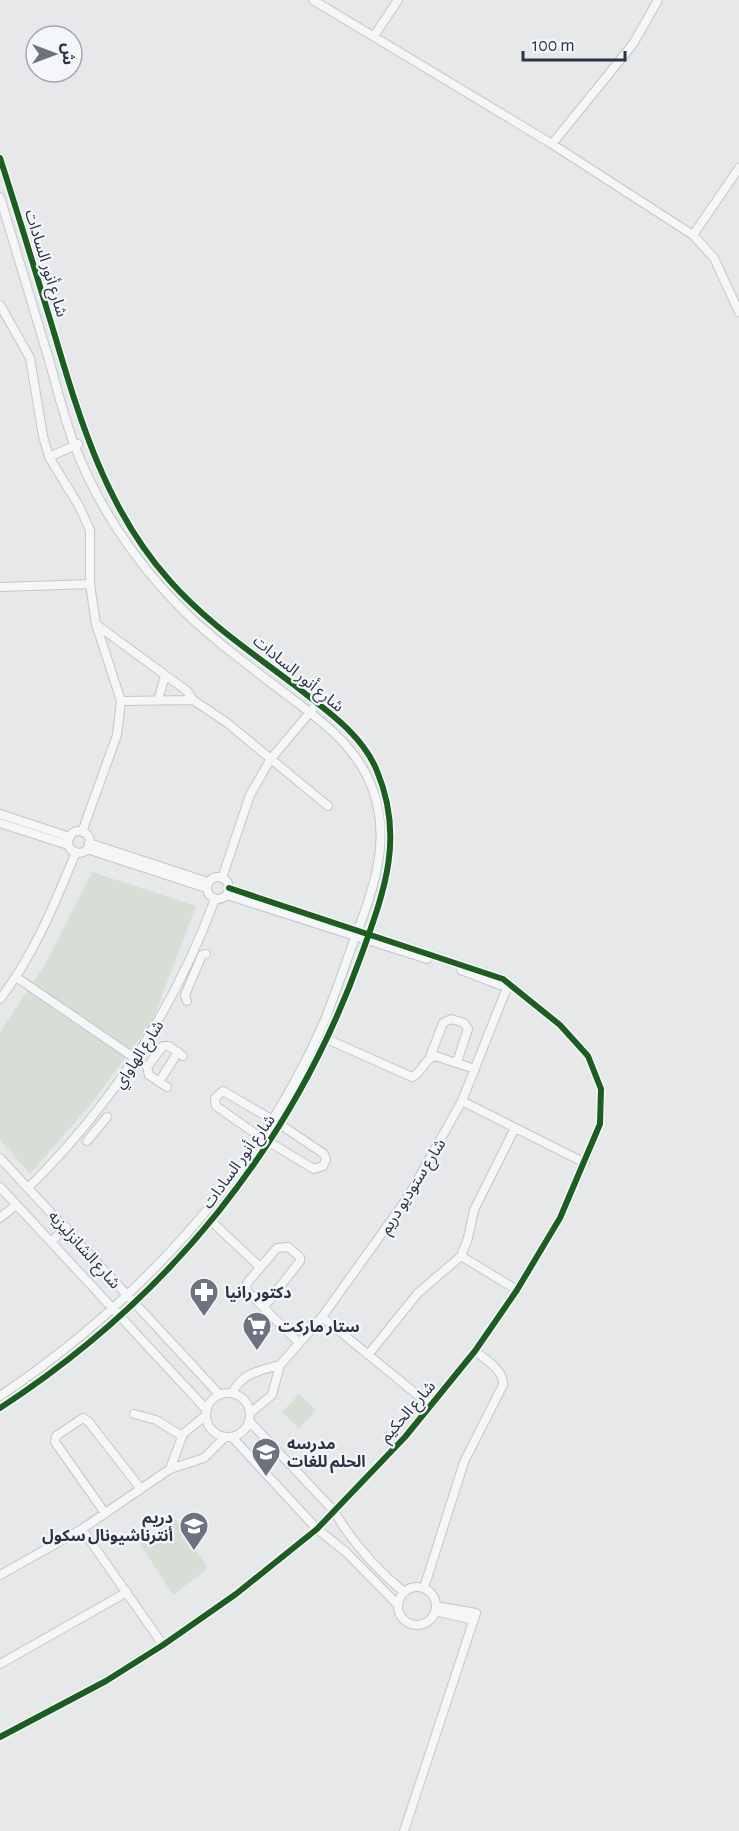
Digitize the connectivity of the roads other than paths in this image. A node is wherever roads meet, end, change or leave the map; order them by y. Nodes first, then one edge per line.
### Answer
1 (313, 0) edge
2 (398, 0) edge
3 (658, 0) edge
4 (374, 36) junction
5 (552, 144) junction
6 (0, 158) edge
7 (739, 168) edge
8 (0, 197) edge
9 (693, 235) junction
10 (0, 304) edge
11 (739, 312) edge
12 (86, 441) junction
13 (75, 446) junction
14 (49, 457) junction
15 (90, 584) junction
16 (0, 587) edge
17 (96, 624) junction
18 (165, 676) junction
19 (158, 700) junction
20 (193, 700) junction
21 (121, 701) junction
22 (317, 704) junction
23 (311, 713) junction
24 (270, 760) junction
25 (382, 785) junction
26 (372, 788) junction
27 (328, 806) dead end
28 (0, 814) edge
29 (0, 823) edge
30 (82, 832) junction
31 (69, 841) junction
32 (88, 846) junction
33 (76, 852) junction
34 (222, 878) junction
35 (207, 885) junction
36 (228, 892) junction
37 (214, 899) junction
38 (357, 934) junction
39 (368, 938) junction
40 (206, 954) dead end
41 (186, 969) junction
42 (197, 973) junction
43 (16, 977) junction
44 (183, 977) junction
45 (193, 982) junction
46 (508, 985) junction
47 (0, 999) edge
48 (187, 1001) dead end
49 (328, 1040) junction
50 (142, 1050) junction
51 (154, 1057) junction
52 (430, 1057) junction
53 (136, 1059) junction
54 (456, 1062) junction
55 (475, 1069) junction
56 (159, 1082) junction
57 (167, 1087) dead end
58 (462, 1101) junction
59 (107, 1117) dead end
60 (93, 1118) junction
61 (271, 1119) junction
62 (100, 1125) junction
63 (281, 1125) junction
64 (86, 1126) junction
65 (515, 1128) junction
66 (94, 1132) junction
67 (260, 1137) junction
68 (87, 1141) dead end
69 (269, 1142) junction
70 (0, 1158) edge
71 (585, 1163) junction
72 (0, 1187) edge
73 (28, 1188) junction
74 (16, 1205) junction
75 (0, 1218) edge
76 (211, 1221) junction
77 (66, 1227) junction
78 (51, 1242) junction
79 (460, 1256) junction
80 (260, 1267) junction
81 (517, 1290) junction
82 (126, 1294) junction
83 (134, 1302) junction
84 (264, 1307) junction
85 (111, 1308) junction
86 (120, 1317) junction
87 (322, 1317) junction
88 (299, 1343) junction
89 (475, 1351) junction
90 (369, 1355) junction
91 (280, 1365) junction
92 (231, 1393) junction
93 (219, 1394) junction
94 (0, 1395) edge
95 (431, 1406) junction
96 (0, 1408) edge
97 (206, 1412) junction
98 (134, 1414) dead end
99 (250, 1417) junction
100 (182, 1436) junction
101 (228, 1437) junction
102 (170, 1469) junction
103 (141, 1489) junction
104 (334, 1511) junction
105 (105, 1513) junction
106 (82, 1529) junction
107 (317, 1529) junction
108 (0, 1575) edge
109 (424, 1588) junction
110 (127, 1592) junction
111 (404, 1592) junction
112 (398, 1605) junction
113 (436, 1609) junction
114 (163, 1645) junction
115 (0, 1664) edge
116 (0, 1737) edge
117 (404, 1831) edge

1 - 4 street
2 - 4 street
3 - 5 street
4 - 5 street
5 - 9 street
6 - 12 street, شارع أنور السادات
7 - 9 street
8 - 13 street, شارع أنور السادات
9 - 11 street
10 - 14 street
12 - 13 street
12 - 22 street, شارع أنور السادات
13 - 14 street
13 - 23 street, شارع أنور السادات
14 - 15 street
15 - 16 street
15 - 17 street
17 - 18 street
17 - 21 street
18 - 19 street
18 - 20 street
19 - 20 street
19 - 21 street
20 - 24 street
21 - 30 street
22 - 23 street
22 - 25 street, شارع أنور السادات
23 - 24 street
23 - 26 street, شارع أنور السادات
24 - 27 street
24 - 34 street
25 - 26 street
25 - 39 street, شارع أنور السادات
26 - 38 street, شارع أنور السادات
28 - 31 street
29 - 31 street
30 - 31 street
30 - 32 street
31 - 33 street
32 - 33 street
32 - 35 street
33 - 43 street
34 - 35 street
34 - 36 street
35 - 37 street
36 - 37 street
36 - 38 street, شارع الحكيم
37 - 41 street, شارع الهاواي
38 - 39 street, شارع الحكيم
38 - 61 street, شارع أنور السادات
39 - 46 street, شارع الحكيم
39 - 49 street, شارع أنور السادات
40 - 42 street
41 - 42 street
41 - 44 street, شارع الهاواي
42 - 45 street
43 - 47 street
43 - 53 street
44 - 45 street
44 - 50 street, شارع الهاواي
45 - 48 street
46 - 55 street, شارع ستوديو دريم
46 - 71 street, شارع الحكيم
49 - 52 street
49 - 63 street, شارع أنور السادات
50 - 51 street
50 - 53 street, شارع الهاواي
51 - 56 street
51 - 56 street
52 - 54 street
52 - 54 street
53 - 60 street, شارع الهاواي
54 - 55 street
55 - 58 street, شارع ستوديو دريم
56 - 57 street
58 - 65 street
58 - 87 street, شارع ستوديو دريم
59 - 62 street
60 - 62 street
60 - 64 street, شارع الهاواي
61 - 67 street, شارع أنور السادات
61 - 67 street
62 - 66 street
63 - 69 street, شارع أنور السادات
63 - 69 street
64 - 66 street
64 - 73 street, شارع الهاواي
65 - 71 street
65 - 79 street
66 - 68 street
67 - 82 street, شارع أنور السادات
69 - 76 street, شارع أنور السادات
70 - 73 street, شارع الشانزليزيه
71 - 81 street, شارع الحكيم
72 - 74 street, شارع الشانزليزيه
73 - 77 street, شارع الشانزليزيه
74 - 75 street
74 - 78 street, شارع الشانزليزيه
76 - 80 street
76 - 83 street, شارع أنور السادات
77 - 78 street
77 - 82 street, شارع الشانزليزيه
78 - 85 street, شارع الشانزليزيه
79 - 81 street
79 - 90 street
80 - 84 street
80 - 84 street
81 - 89 street, شارع الحكيم
82 - 83 street, شارع الشانزليزيه
82 - 85 street, شارع أنور السادات
83 - 86 street, شارع أنور السادات
83 - 93 street, شارع الشانزليزيه
84 - 88 street
85 - 86 street, شارع الشانزليزيه
85 - 94 street, شارع أنور السادات
86 - 96 street, شارع أنور السادات
86 - 97 street, شارع الشانزليزيه
87 - 88 street, شارع ستوديو دريم
87 - 90 street
88 - 91 street, شارع ستوديو دريم
89 - 95 street, شارع الحكيم
89 - 109 street
90 - 95 street
91 - 92 street
91 - 99 street, شارع ستوديو دريم
92 - 93 street
92 - 99 street
93 - 97 street
95 - 104 street, شارع الحكيم
97 - 100 street
97 - 101 street
98 - 100 street
99 - 101 street
99 - 104 street
100 - 102 street
101 - 102 street
101 - 107 street
102 - 103 street
103 - 105 street
103 - 105 street
104 - 107 street, شارع الحكيم
104 - 111 street
105 - 106 street
106 - 108 street
106 - 110 street
107 - 112 street
107 - 114 street, شارع الحكيم
109 - 111 street
109 - 113 street
110 - 114 street
110 - 115 street
111 - 112 street
112 - 113 street
113 - 117 street
114 - 116 street, شارع الحكيم

